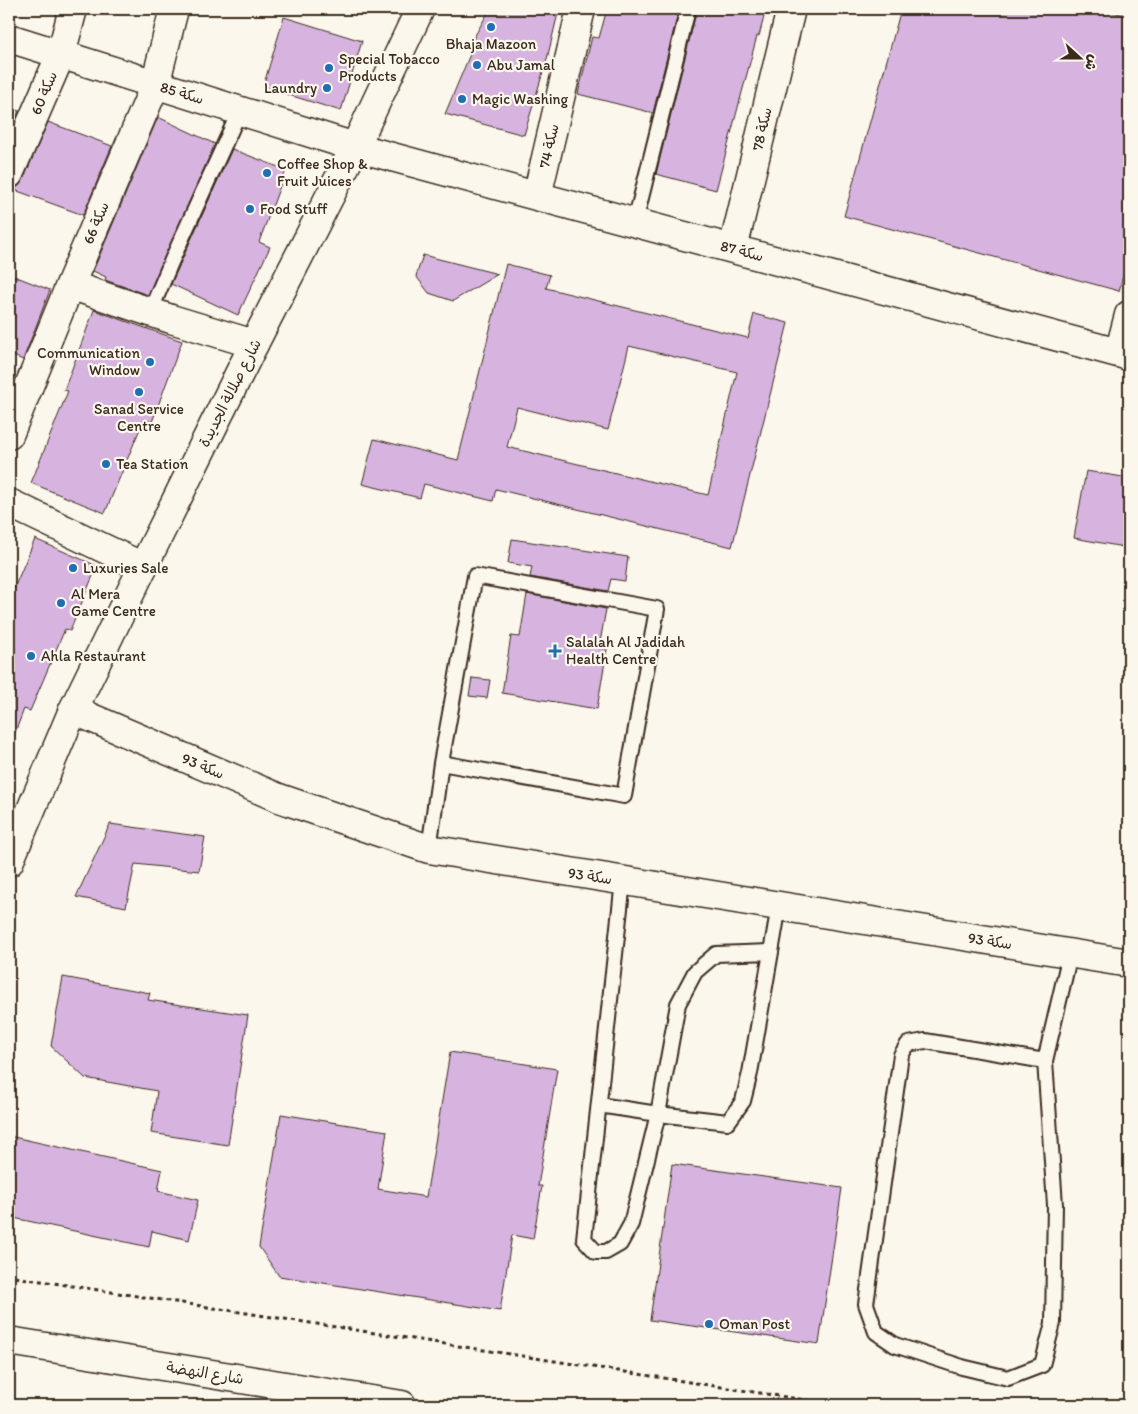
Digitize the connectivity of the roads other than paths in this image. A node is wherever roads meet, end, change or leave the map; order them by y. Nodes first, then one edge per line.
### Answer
1 (72, 9) edge
2 (174, 9) edge
3 (420, 9) edge
4 (581, 9) edge
5 (688, 9) edge
6 (790, 9) edge
7 (9, 38) edge
8 (61, 54) junction
9 (155, 85) junction
10 (240, 110) junction
11 (355, 147) junction
12 (9, 174) edge
13 (537, 196) junction
14 (635, 222) junction
15 (733, 249) junction
16 (70, 285) junction
17 (150, 312) junction
18 (1129, 316) edge
19 (254, 344) junction
20 (1124, 355) edge
21 (9, 435) edge
22 (9, 504) edge
23 (142, 567) junction
24 (74, 710) junction
25 (441, 763) junction
26 (429, 849) junction
27 (9, 862) edge
28 (623, 881) junction
29 (778, 906) junction
30 (771, 952) junction
31 (1070, 954) junction
32 (1129, 963) edge
33 (1045, 1061) junction
34 (599, 1105) junction
35 (658, 1114) junction
36 (13, 1340) edge
37 (402, 1405) edge

1 - 8 street, سكة 60
2 - 9 street, سكة 66
3 - 11 street, شارع صلالة الجديدة
4 - 13 street, سكة 74
5 - 14 lane
6 - 15 street, سكة 78
7 - 8 street, سكة 85
8 - 9 street, سكة 85
8 - 12 street, سكة 60
9 - 10 street, سكة 85
9 - 16 street, سكة 66
10 - 11 street, سكة 85
10 - 17 lane
11 - 13 street, سكة 87
11 - 19 street, شارع صلالة الجديدة
13 - 14 street, سكة 87
14 - 15 street, سكة 87
15 - 20 street, سكة 87
16 - 17 street
16 - 21 street, سكة 66
17 - 19 street
18 - 20 street
19 - 23 street, شارع صلالة الجديدة
22 - 23 street
23 - 24 street, شارع صلالة الجديدة
24 - 26 street, سكة 93
24 - 27 street, شارع صلالة الجديدة
25 - 25 lane
25 - 26 lane
26 - 28 street, سكة 93
28 - 29 street, سكة 93
28 - 34 lane
29 - 30 lane
29 - 31 street, سكة 93
30 - 35 lane
30 - 35 lane
31 - 32 street, سكة 93
31 - 33 lane
33 - 33 lane
34 - 35 lane
34 - 35 lane
36 - 37 street, شارع النهضة

